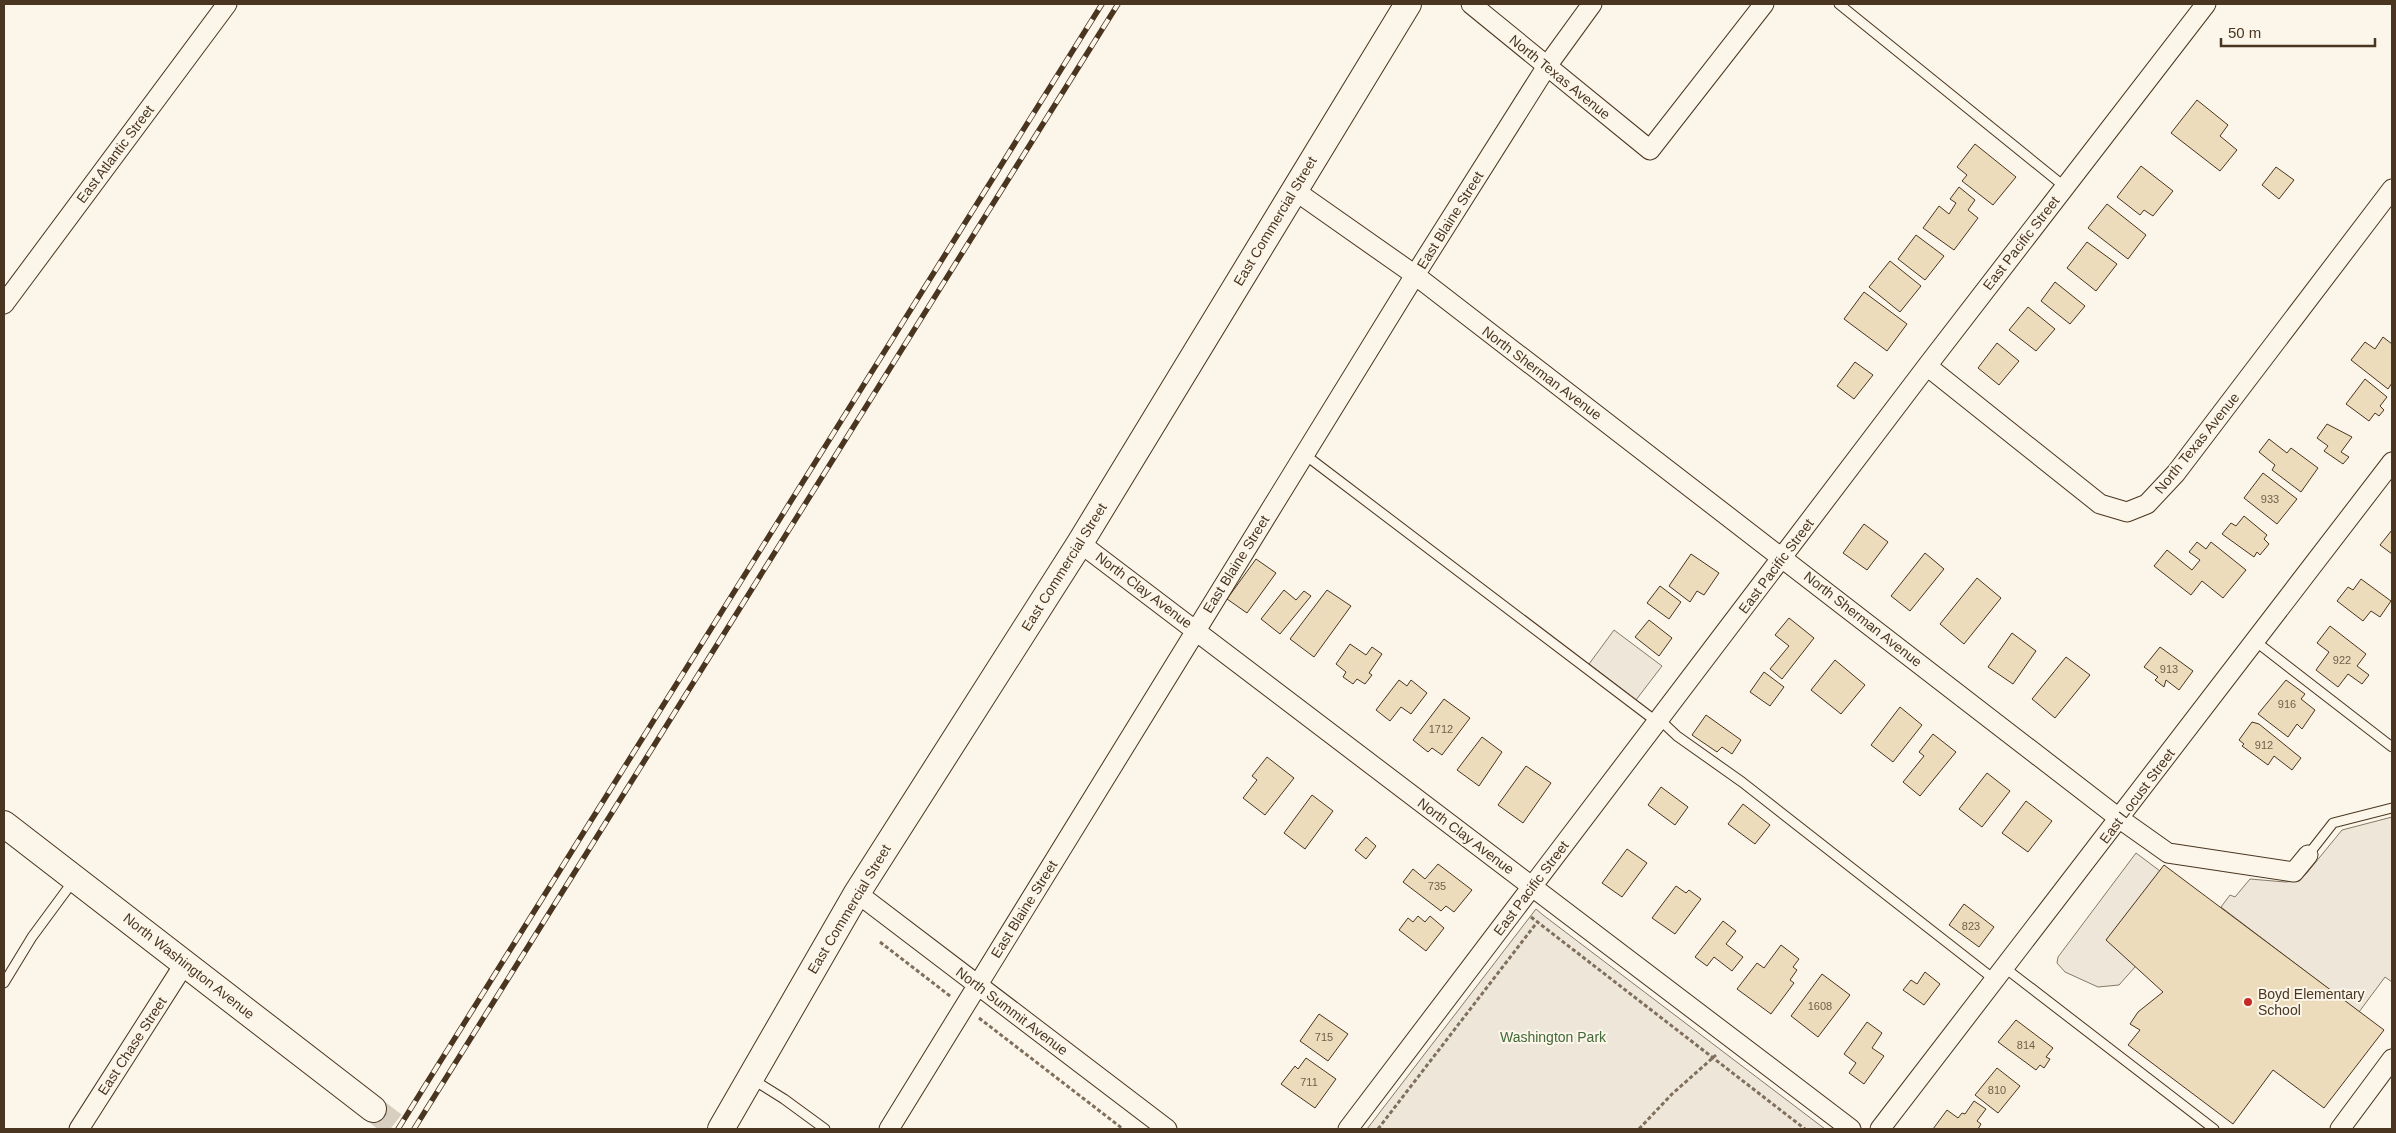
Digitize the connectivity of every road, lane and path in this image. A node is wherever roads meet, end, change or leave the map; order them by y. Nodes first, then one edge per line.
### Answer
1 (227, 4) edge
2 (1408, 4) edge
3 (1471, 4) edge
4 (1592, 4) edge
5 (1764, 4) edge
6 (1839, 4) edge
7 (2206, 4) edge
8 (1547, 66) junction
9 (2064, 187) junction
10 (2392, 189) edge
11 (1294, 190) junction
12 (1415, 275) junction
13 (4, 304) edge
14 (1927, 366) junction
15 (1304, 454) junction
16 (2392, 462) edge
17 (1080, 542) junction
18 (1783, 557) junction
19 (1196, 629) junction
20 (2255, 641) junction
21 (1658, 721) junction
22 (2392, 747) edge
23 (2392, 808) edge
24 (2120, 819) junction
25 (4, 824) edge
26 (2308, 855) joint
27 (75, 878) junction
28 (1532, 886) junction
29 (857, 893) junction
30 (1543, 915) dead end
31 (1530, 916) dead end
32 (1538, 922) junction
33 (880, 942) dead end
34 (185, 963) junction
35 (2000, 974) junction
36 (4, 983) edge
37 (978, 984) junction
38 (964, 1006) junction
39 (1716, 1054) dead end
40 (1712, 1058) junction
41 (2392, 1060) edge
42 (750, 1077) junction
43 (373, 1109) tunnel mouth
44 (79, 1129) edge
45 (721, 1129) edge
46 (825, 1129) edge
47 (889, 1129) edge
48 (1123, 1129) edge
49 (1167, 1129) edge
50 (1348, 1129) edge
51 (1378, 1129) edge
52 (1639, 1129) edge
53 (1805, 1129) edge
54 (1850, 1129) edge
55 (1880, 1129) edge
56 (2214, 1129) edge
57 (2340, 1129) edge

1 - 13 street, East Atlantic Street
2 - 11 street, East Commercial Street
3 - 8 street, North Texas Avenue
4 - 8 street, East Blaine Street
5 - 8 street, North Texas Avenue
6 - 9 lane
7 - 9 street, East Pacific Street
8 - 12 street, East Blaine Street
9 - 14 street, East Pacific Street
10 - 14 street, North Texas Avenue
11 - 12 street, North Sherman Avenue
11 - 17 street, East Commercial Street
12 - 15 street, East Blaine Street
12 - 18 street, North Sherman Avenue
14 - 18 street, East Pacific Street
15 - 19 street, East Blaine Street
15 - 21 lane
16 - 20 street, East Locust Street
17 - 19 street, North Clay Avenue
17 - 29 street, East Commercial Street
18 - 21 street, East Pacific Street
18 - 24 street, North Sherman Avenue
19 - 28 street, North Clay Avenue
19 - 37 street, East Blaine Street
20 - 22 lane
20 - 24 street, East Locust Street
21 - 28 street, East Pacific Street
21 - 35 lane
23 - 26 lane
24 - 26 street, North Sherman Avenue
24 - 35 street, East Locust Street
25 - 27 street, North Washington Avenue
27 - 34 street, North Washington Avenue
27 - 36 lane
28 - 50 street, East Pacific Street
28 - 54 street, North Clay Avenue
29 - 37 street, North Summit Avenue
29 - 42 street, East Commercial Street
30 - 32 path
31 - 32 path
32 - 40 path
32 - 51 path
33 - 38 path
34 - 43 street, North Washington Avenue
34 - 44 street, East Chase Street
35 - 55 street, East Locust Street
35 - 56 lane
37 - 38 street, East Blaine Street
37 - 49 street, North Summit Avenue
38 - 47 street, East Blaine Street
38 - 48 path
39 - 40 path
40 - 52 path
40 - 53 path
41 - 57 street
42 - 45 street, East Commercial Street
42 - 46 lane

